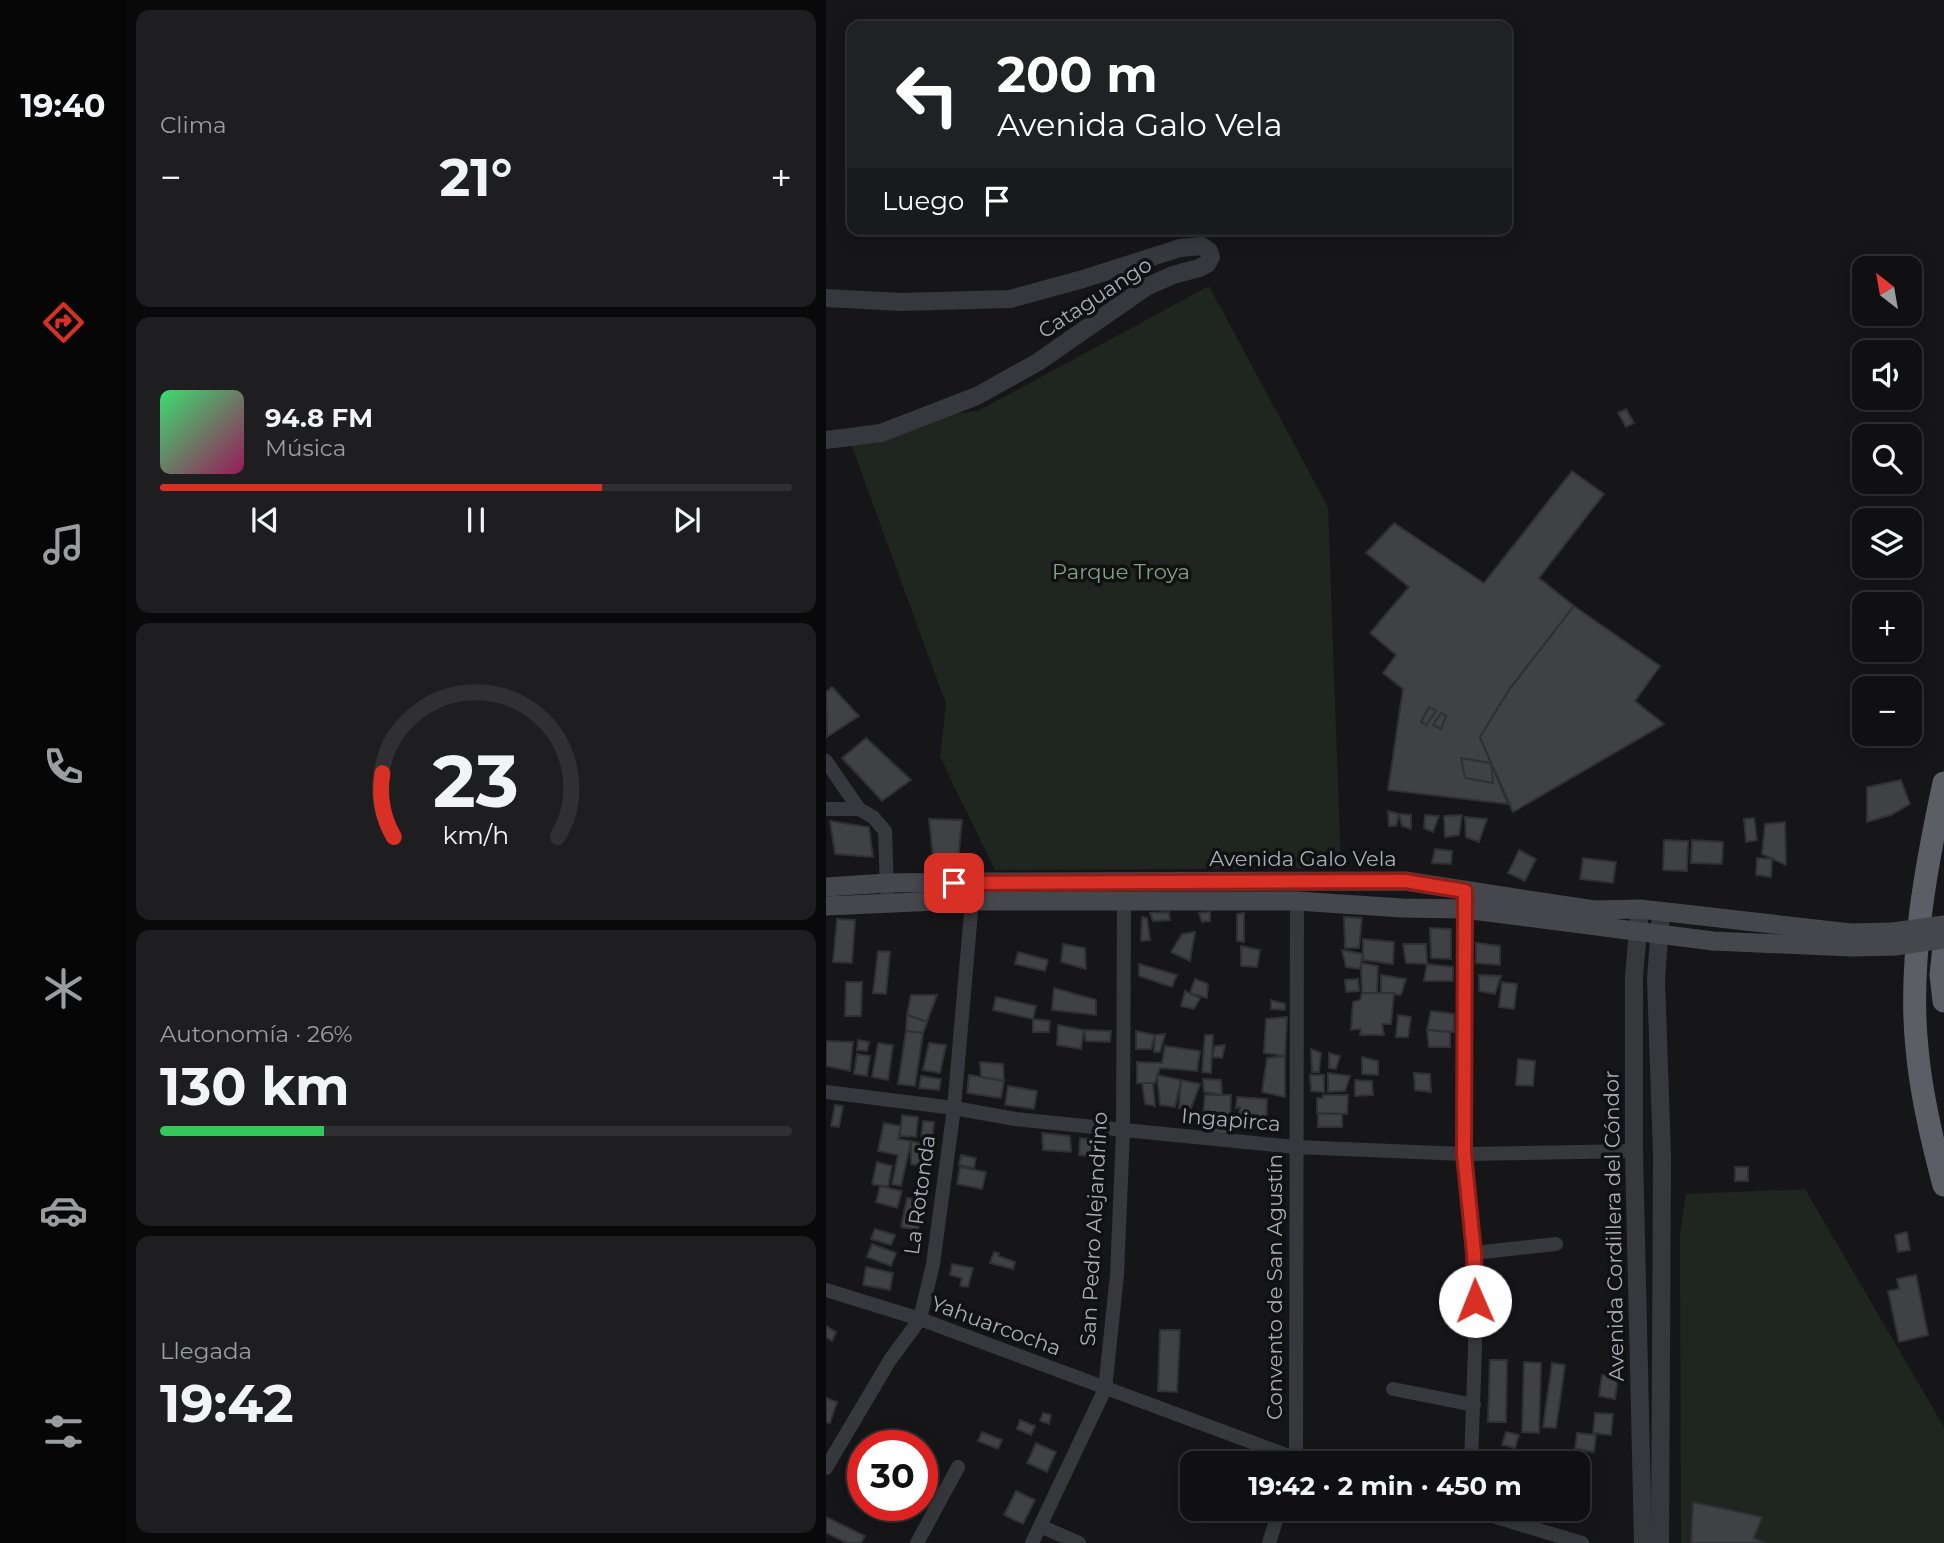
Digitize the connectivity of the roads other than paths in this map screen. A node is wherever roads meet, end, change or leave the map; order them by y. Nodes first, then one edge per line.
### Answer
1 (826, 298) edge
2 (826, 440) edge
3 (826, 761) edge
4 (1944, 783) edge
5 (859, 809) junction
6 (826, 810) edge
7 (826, 887) edge
8 (887, 893) junction
9 (1464, 900) junction
10 (972, 901) junction
11 (1297, 901) junction
12 (1124, 902) junction
13 (826, 906) edge
14 (1640, 909) junction
15 (1661, 912) junction
16 (1944, 925) edge
17 (1638, 932) junction
18 (1659, 935) junction
19 (1894, 939) junction
20 (1944, 939) edge
21 (1944, 947) edge
22 (1944, 1001) edge
23 (826, 1092) edge
24 (954, 1108) junction
25 (1123, 1132) junction
26 (1295, 1147) junction
27 (1634, 1151) junction
28 (1464, 1154) junction
29 (1944, 1185) edge
30 (1556, 1244) dead end
31 (1474, 1253) junction
32 (826, 1290) edge
33 (919, 1319) junction
34 (1105, 1389) junction
35 (1393, 1389) dead end
36 (1474, 1405) junction
37 (1271, 1451) edge
38 (1300, 1451) edge
39 (1472, 1451) edge
40 (958, 1466) dead end
41 (826, 1468) edge
42 (1276, 1521) edge
43 (1499, 1521) edge
44 (1040, 1526) junction
45 (1541, 1537) edge
46 (917, 1543) edge
47 (1032, 1543) edge
48 (1079, 1543) edge
49 (1269, 1543) edge
50 (1582, 1543) edge
51 (1643, 1543) edge
52 (1660, 1543) edge

1 - 2 street, Cataguango
3 - 5 street
4 - 29 highway
5 - 6 street
5 - 8 street
7 - 8 main road, Avenida Galo Vela
8 - 9 main road, Avenida Galo Vela
8 - 10 main road, Avenida Galo Vela
8 - 13 main road, Avenida Galo Vela
9 - 11 main road, Avenida Galo Vela
9 - 14 main road, Avenida Galo Vela
9 - 17 main road, Avenida Galo Vela
9 - 28 street
10 - 12 main road, Avenida Galo Vela
10 - 24 street, La Rotonda
11 - 12 main road, Avenida Galo Vela
11 - 26 street, Convento de San Agustín
12 - 25 street, San Pedro Alejandrino
14 - 15 main road, Avenida Galo Vela
14 - 17 street, Avenida Cordillera del Cóndor
15 - 18 street, Avenida Cordillera del Cóndor
15 - 19 main road, Avenida Galo Vela
16 - 19 main road, Avenida Galo Vela, bridge
17 - 18 main road, Avenida Galo Vela
17 - 27 street, Avenida Cordillera del Cóndor
18 - 19 main road, Avenida Galo Vela
18 - 52 street, Avenida Cordillera del Cóndor
19 - 20 main road, Avenida Galo Vela, bridge
21 - 22 highway
23 - 24 street, Ingapirca
24 - 25 street, Ingapirca
24 - 33 street, La Rotonda
25 - 26 street, Ingapirca
25 - 34 street, San Pedro Alejandrino
26 - 28 street, Ingapirca
26 - 38 street, Convento de San Agustín
27 - 28 street, Ingapirca
27 - 51 street, Avenida Cordillera del Cóndor
28 - 31 street
30 - 31 street
31 - 36 street
32 - 33 street, Yahuarcocha
33 - 34 street, Yahuarcocha
33 - 41 street, La Rotonda
34 - 37 street, Yahuarcocha
34 - 44 street, San Pedro Alejandrino
35 - 36 street
36 - 39 street
40 - 46 street
42 - 49 street
43 - 45 street
44 - 47 street, San Pedro Alejandrino
44 - 48 street
45 - 50 street

